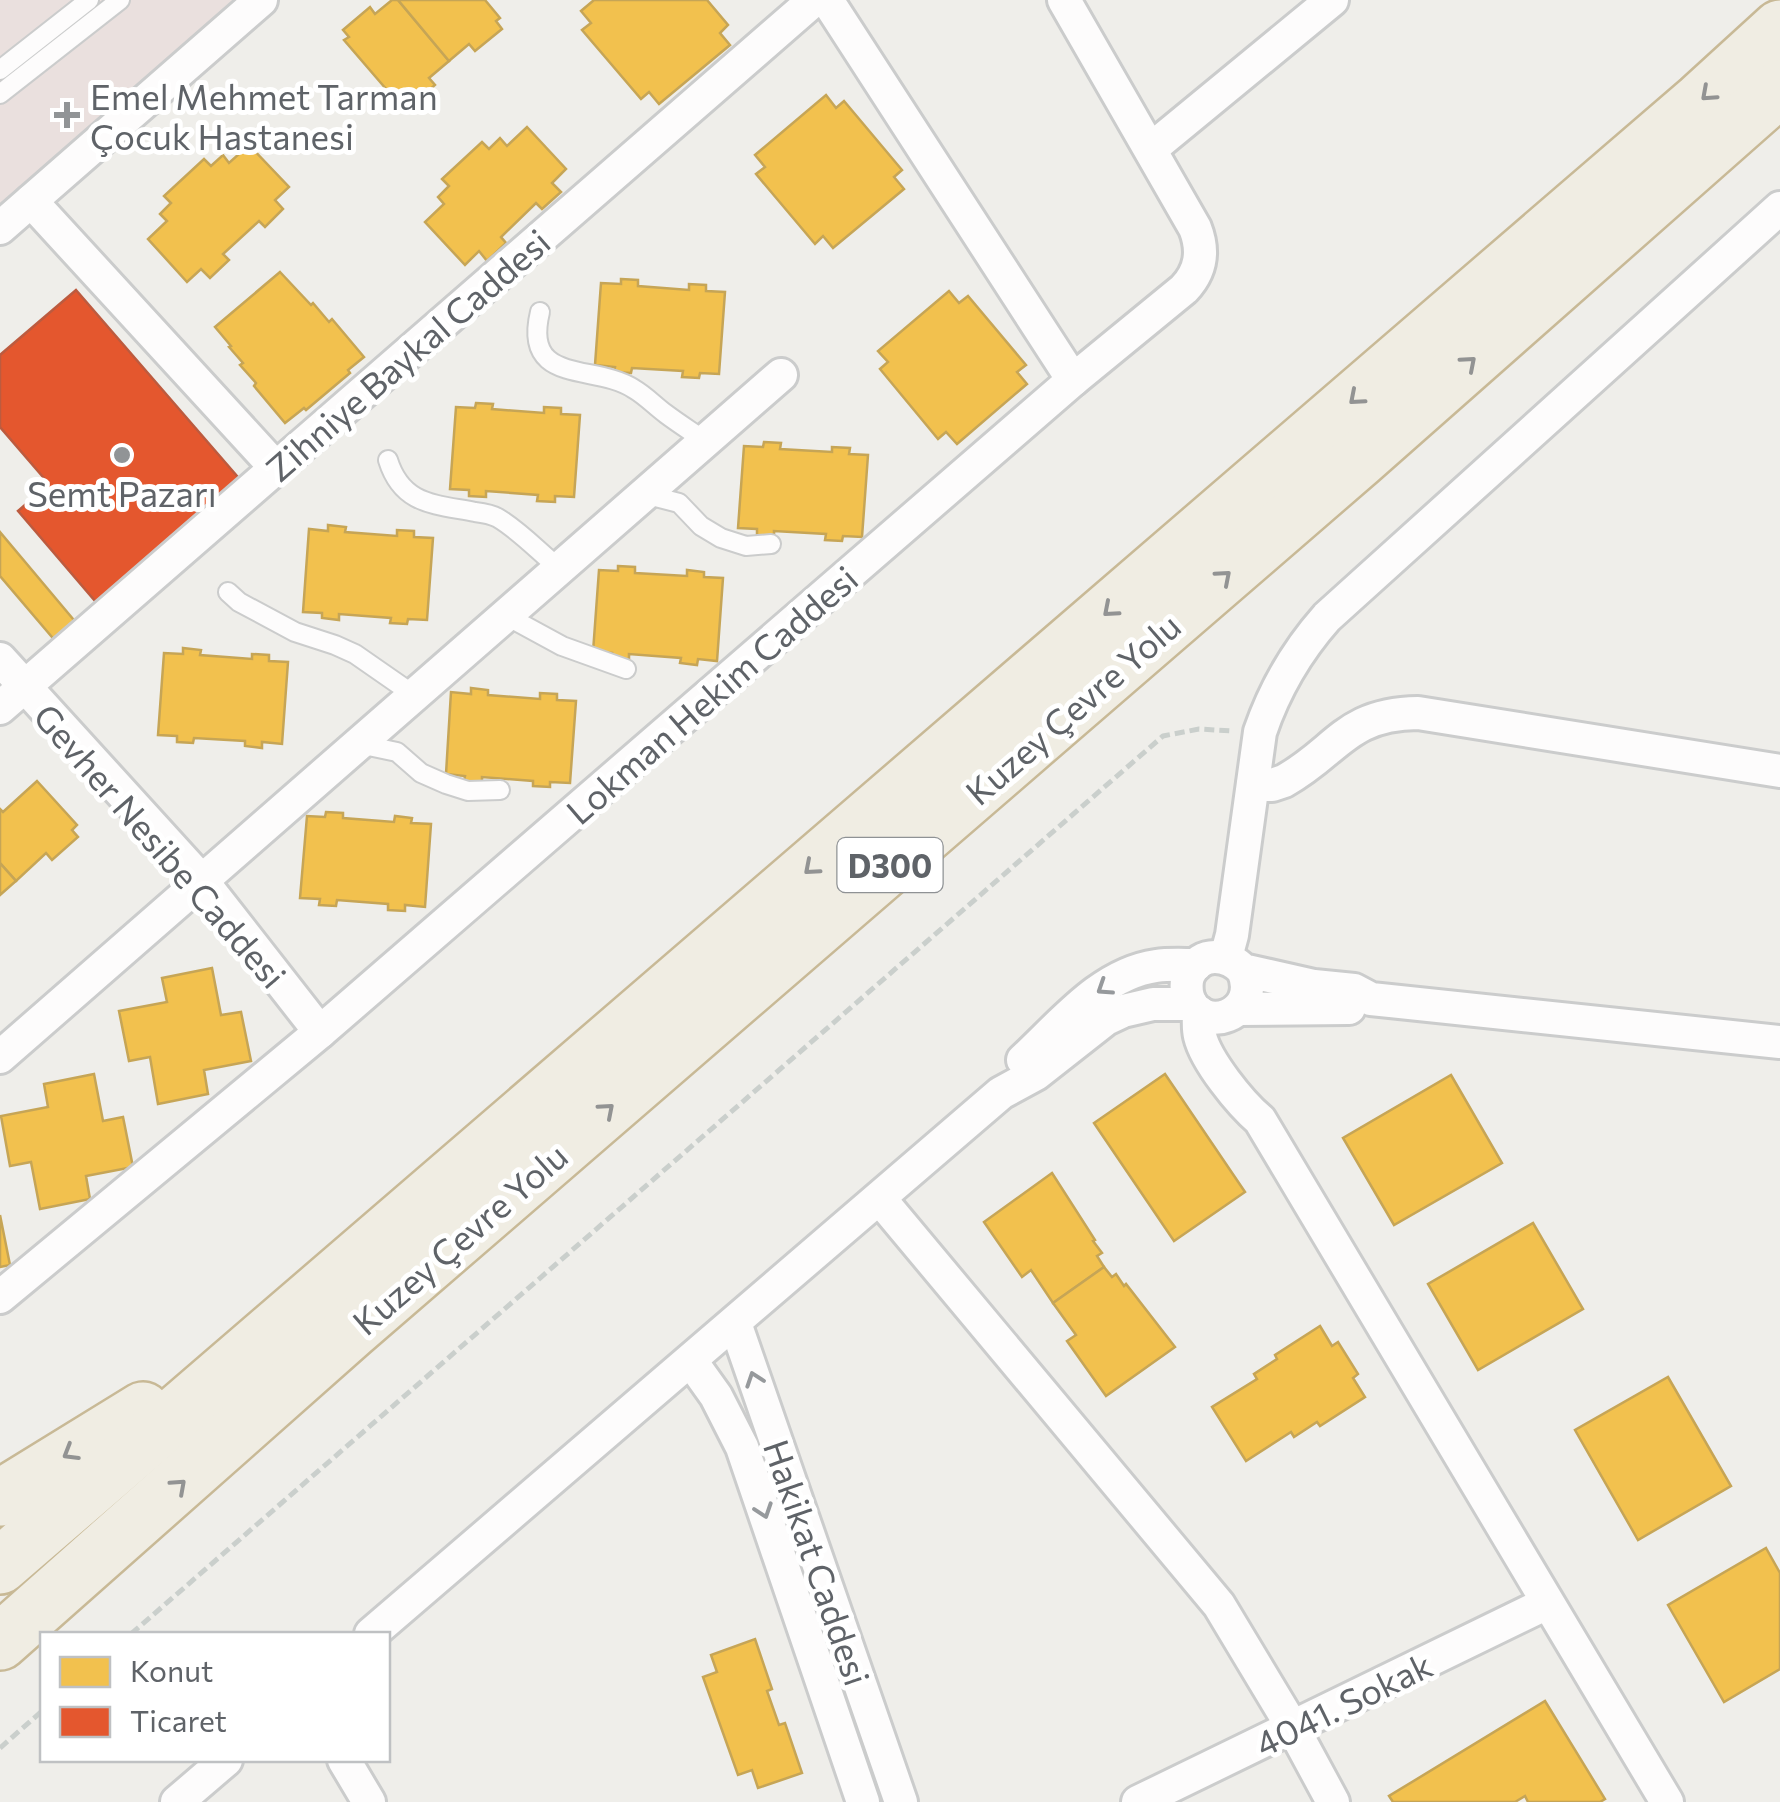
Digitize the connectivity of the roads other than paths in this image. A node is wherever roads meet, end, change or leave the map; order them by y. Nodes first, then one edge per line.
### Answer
1 (89, 0) edge
2 (120, 0) edge
3 (261, 0) edge
4 (814, 0) edge
5 (826, 0) edge
6 (1064, 0) edge
7 (1332, 0) edge
8 (1780, 28) edge
9 (0, 70) edge
10 (1780, 88) edge
11 (0, 94) edge
12 (1150, 150) junction
13 (31, 201) junction
14 (1780, 208) edge
15 (0, 228) edge
16 (540, 312) dead end
17 (781, 375) dead end
18 (1073, 380) junction
19 (706, 441) junction
20 (388, 460) dead end
21 (276, 468) junction
22 (644, 494) junction
23 (770, 544) dead end
24 (559, 568) junction
25 (228, 592) dead end
26 (505, 616) junction
27 (0, 659) edge
28 (626, 669) dead end
29 (414, 695) junction
30 (12, 698) edge
31 (358, 744) junction
32 (1780, 771) edge
33 (1253, 785) junction
34 (500, 790) dead end
35 (202, 880) junction
36 (1221, 964) junction
37 (1370, 1000) junction
38 (1214, 1010) junction
39 (320, 1032) junction
40 (1780, 1042) edge
41 (0, 1056) edge
42 (1001, 1093) junction
43 (880, 1199) junction
44 (0, 1297) edge
45 (735, 1323) junction
46 (246, 1354) junction
47 (691, 1361) junction
48 (0, 1498) edge
49 (119, 1539) junction
50 (0, 1566) edge
51 (1546, 1603) junction
52 (44, 1632) edge
53 (373, 1632) edge
54 (40, 1635) edge
55 (0, 1642) edge
56 (0, 1670) edge
57 (1293, 1728) junction
58 (224, 1762) edge
59 (345, 1762) edge
60 (177, 1802) edge
61 (370, 1802) edge
62 (863, 1802) edge
63 (901, 1802) edge
64 (1138, 1802) edge
65 (1333, 1802) edge
66 (1667, 1802) edge

1 - 9 lane
2 - 11 lane
3 - 13 street
4 - 21 street, Zihniye Baykal Caddesi
5 - 18 street
6 - 12 street, Lokman Hekim Caddesi
7 - 12 street
8 -> 46 highway, Kuzey Çevre Yolu / D300
49 -> 10 highway, Kuzey Çevre Yolu / D300
12 - 18 street, Lokman Hekim Caddesi
13 - 15 street
13 - 21 street
14 - 33 street
16 - 19 lane
17 - 19 street
18 - 39 street, Lokman Hekim Caddesi
19 - 22 street
20 - 24 lane
21 - 30 street, Zihniye Baykal Caddesi
22 - 23 lane
22 - 24 street
24 - 26 street
25 - 29 lane
26 - 28 lane
26 - 29 street
27 - 30 street, Gevher Nesibe Caddesi
29 - 31 street
30 - 35 street, Gevher Nesibe Caddesi
31 - 34 lane
31 - 35 street
32 - 33 street
33 - 36 street
35 - 39 street, Gevher Nesibe Caddesi
35 - 41 street
36 - 37 street
36 - 38 street
36 - 38 street
36 -> 42 street
37 - 38 street
37 - 40 street
38 - 42 street
38 - 51 street
39 - 44 street, Lokman Hekim Caddesi
42 - 43 street
43 - 45 street
43 - 57 street
45 - 47 street
63 -> 45 street, Hakikat Caddesi
46 -> 48 highway
46 - 50 highway, Kuzey Çevre Yolu / D300
47 - 53 street
47 -> 62 street, Hakikat Caddesi
49 - 52 highway
49 - 55 highway, Kuzey Çevre Yolu / D300
51 - 57 street, 4041. Sokak
51 - 66 street
54 - 56 highway
57 - 64 street, 4041. Sokak
57 - 65 street
58 - 60 street
59 - 61 street

